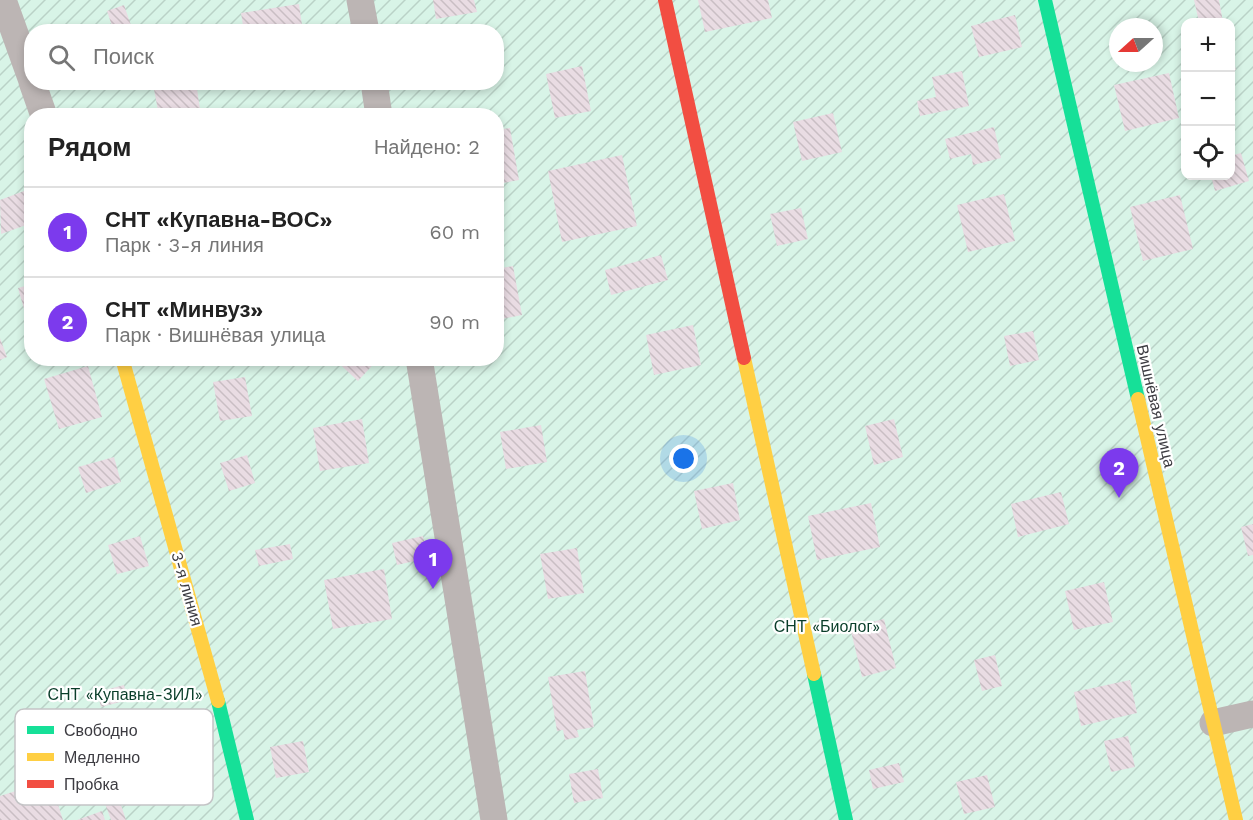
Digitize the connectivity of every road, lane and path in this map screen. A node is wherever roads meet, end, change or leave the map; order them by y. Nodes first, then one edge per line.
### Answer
1 (3, 0) edge
2 (360, 0) edge
3 (665, 0) edge
4 (1045, 0) edge
5 (364, 24) edge
6 (24, 59) edge
7 (35, 90) edge
8 (375, 90) edge
9 (41, 108) edge
10 (378, 108) edge
11 (124, 366) edge
12 (420, 366) edge
13 (1253, 714) edge
14 (1213, 723) junction
15 (248, 820) edge
16 (494, 820) edge
17 (846, 820) edge
18 (1236, 820) edge

1 - 6 street
2 - 5 street
3 - 17 street
4 - 14 street, Вишнёвая улица
7 - 9 street
8 - 10 street
11 - 15 street, 3-я линия
12 - 16 street
13 - 14 street
14 - 18 street, Вишнёвая улица

